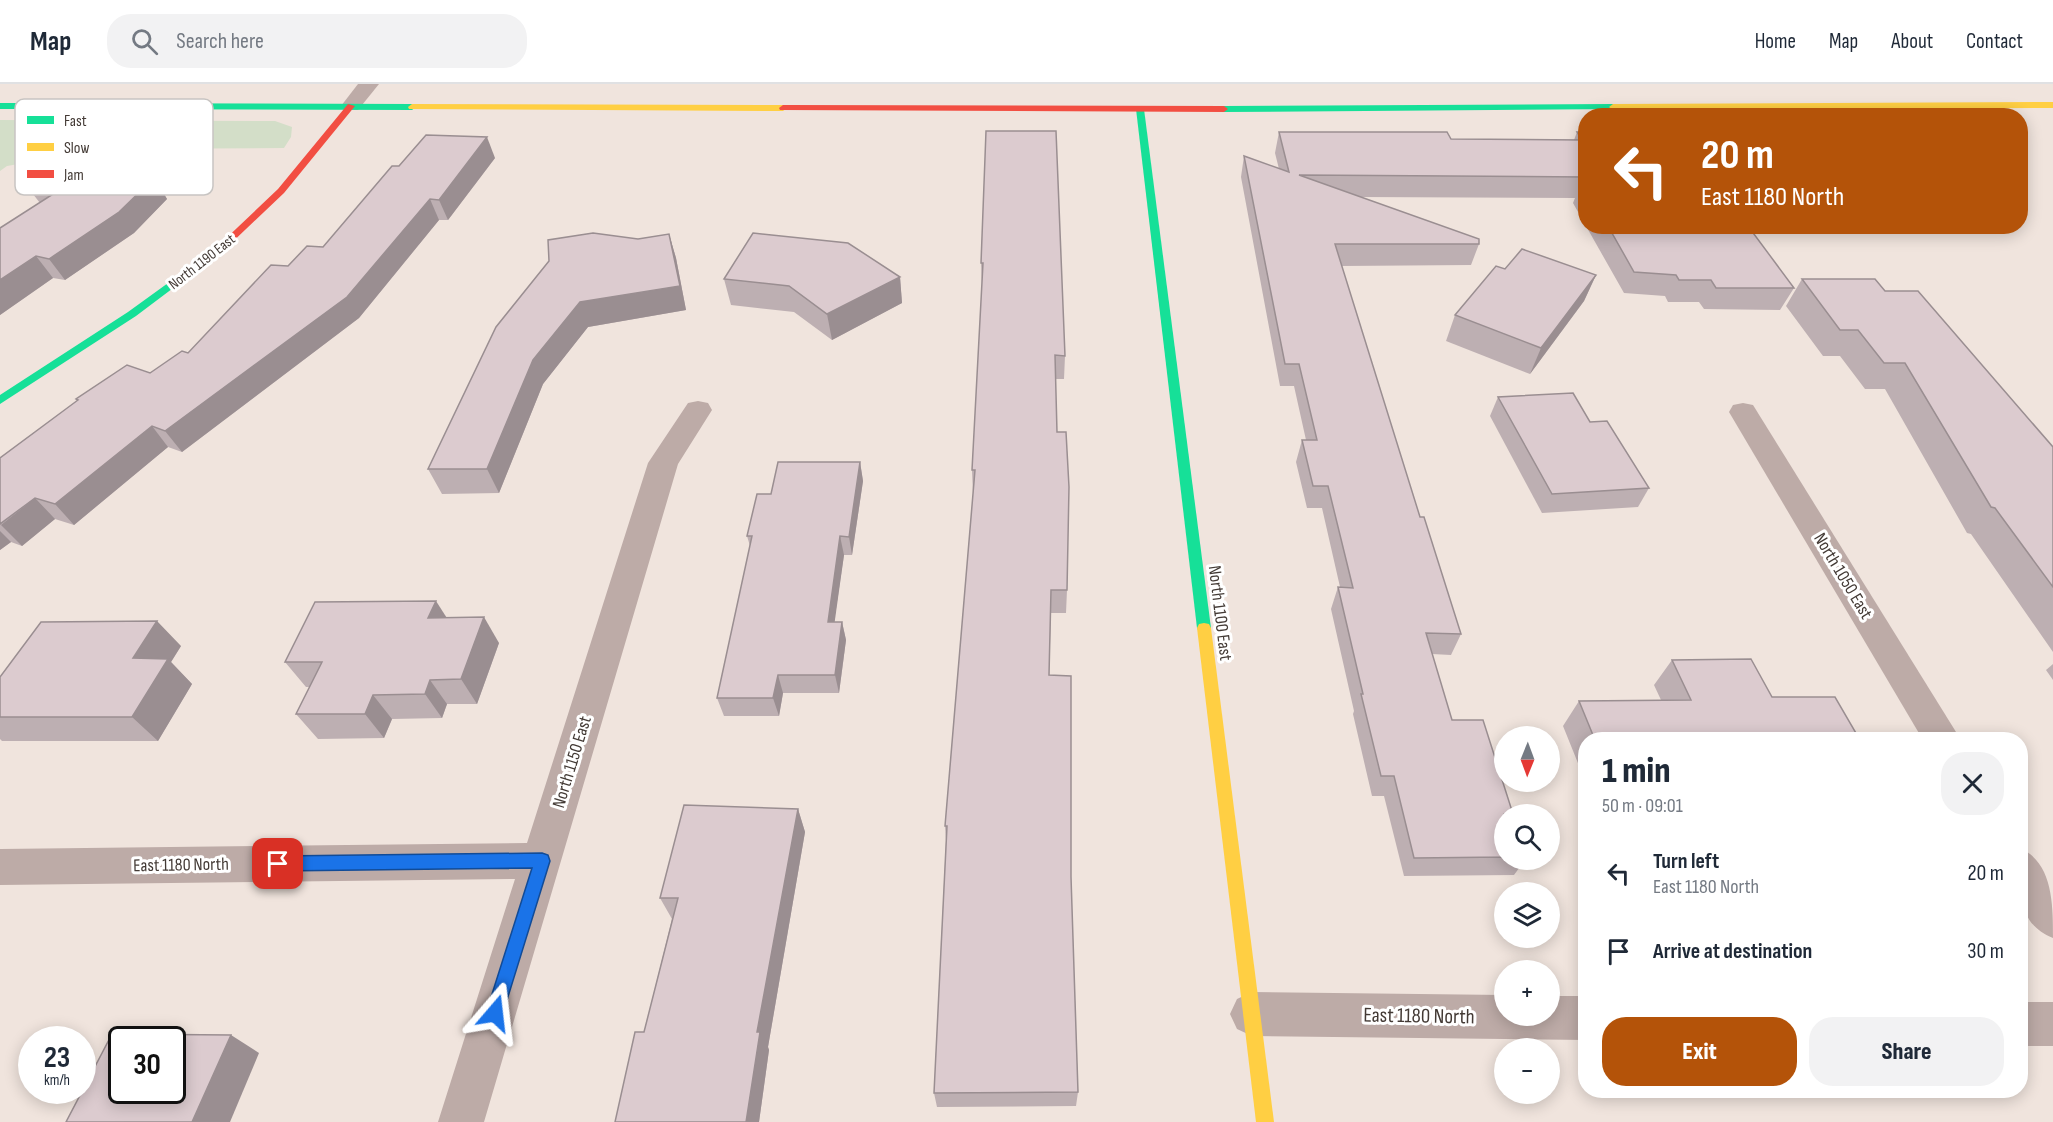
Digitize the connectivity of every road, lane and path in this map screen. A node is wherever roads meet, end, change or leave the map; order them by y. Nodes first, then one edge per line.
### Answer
1 (369, 84) edge
2 (2053, 105) edge
3 (213, 106) edge
4 (351, 106) junction
5 (1140, 109) junction
6 (0, 400) edge
7 (698, 410) dead end
8 (1743, 412) dead end
9 (1938, 732) edge
10 (542, 861) junction
11 (0, 867) edge
12 (2028, 879) edge
13 (2053, 919) edge
14 (1252, 1014) junction
15 (1578, 1018) edge
16 (2028, 1024) edge
17 (2053, 1024) edge
18 (461, 1122) edge
19 (1265, 1122) edge

1 - 4 street, North 1190 East
2 - 5 street
3 - 4 street
4 - 5 street
4 - 6 street, North 1190 East
5 - 14 street, North 1100 East
7 - 10 street, North 1150 East
8 - 9 street, North 1050 East
10 - 11 street, East 1180 North
10 - 18 street, North 1150 East
12 - 13 street
14 - 15 street, East 1180 North
14 - 19 street, North 1100 East
16 - 17 street

